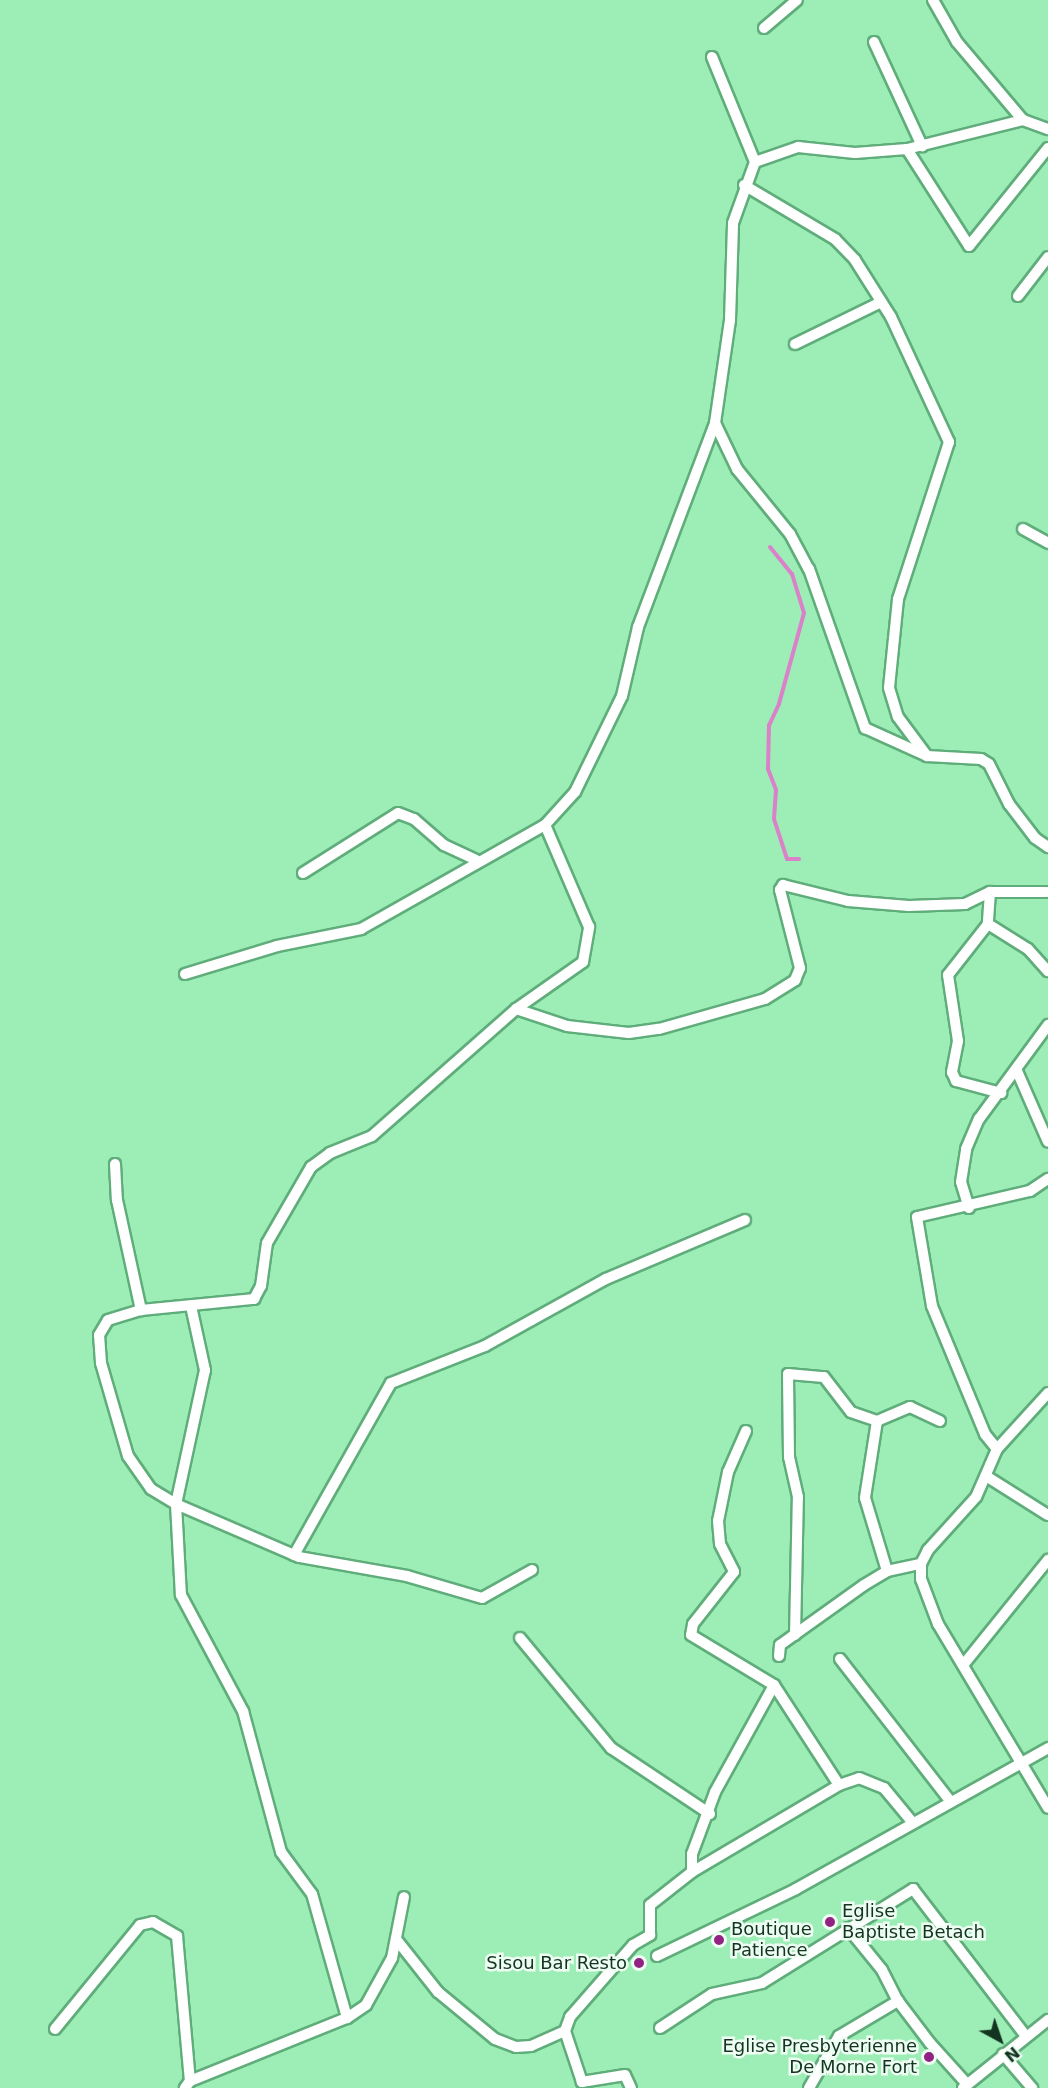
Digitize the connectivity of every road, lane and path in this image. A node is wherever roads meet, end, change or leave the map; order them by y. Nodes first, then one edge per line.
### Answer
1 (797, 0) edge
2 (933, 0) edge
3 (764, 28) dead end
4 (874, 42) dead end
5 (712, 57) dead end
6 (1023, 120) junction
7 (1048, 129) edge
8 (922, 146) junction
9 (1048, 148) edge
10 (907, 149) junction
11 (755, 162) junction
12 (744, 185) junction
13 (1048, 257) edge
14 (1018, 296) dead end
15 (881, 302) junction
16 (795, 344) dead end
17 (715, 423) junction
18 (1023, 529) dead end
19 (1048, 543) edge
20 (927, 756) junction
21 (545, 825) junction
22 (1048, 847) edge
23 (476, 860) junction
24 (303, 873) dead end
25 (990, 892) junction
26 (1048, 892) edge
27 (988, 924) junction
28 (1048, 971) edge
29 (185, 974) dead end
30 (516, 1009) junction
31 (1048, 1025) edge
32 (1017, 1071) junction
33 (1000, 1093) junction
34 (1048, 1142) edge
35 (114, 1164) dead end
36 (1048, 1179) edge
37 (969, 1208) junction
38 (745, 1220) dead end
39 (191, 1306) junction
40 (141, 1310) junction
41 (1048, 1393) edge
42 (877, 1421) junction
43 (940, 1421) dead end
44 (746, 1431) dead end
45 (996, 1449) junction
46 (986, 1476) junction
47 (176, 1504) junction
48 (1048, 1515) edge
49 (294, 1555) junction
50 (1048, 1560) edge
51 (921, 1564) junction
52 (532, 1570) dead end
53 (887, 1571) junction
54 (795, 1635) junction
55 (520, 1638) dead end
56 (779, 1656) dead end
57 (840, 1659) dead end
58 (964, 1664) junction
59 (774, 1685) junction
60 (1048, 1748) edge
61 (1017, 1762) junction
62 (839, 1785) junction
63 (951, 1802) junction
64 (1048, 1808) edge
65 (710, 1814) junction
66 (913, 1823) junction
67 (692, 1872) junction
68 (404, 1897) dead end
69 (848, 1928) junction
70 (396, 1939) junction
71 (657, 1956) dead end
72 (898, 2001) junction
73 (347, 2018) junction
74 (1048, 2020) edge
75 (660, 2028) dead end
76 (55, 2030) dead end
77 (565, 2031) junction
78 (1026, 2036) junction
79 (1003, 2054) junction
80 (188, 2085) edge
81 (965, 2086) edge
82 (631, 2088) edge
83 (809, 2088) edge
84 (1032, 2088) edge

1 - 3 street
2 - 6 street
4 - 8 street
5 - 11 street
6 - 7 street
6 - 8 street
8 - 10 street
9 - 10 street
10 - 11 street
11 - 12 street
12 - 15 street
12 - 17 street
13 - 14 street
15 - 16 street
15 - 20 street
17 - 20 street
17 - 21 street
18 - 19 street
20 - 22 street
21 - 23 street
21 - 30 street
23 - 24 street
23 - 29 street
25 - 26 street
25 - 27 street
25 - 30 street
27 - 28 street
27 - 33 street
30 - 39 street
31 - 32 street
32 - 33 street
32 - 34 street
33 - 37 street
35 - 40 street
36 - 37 street
37 - 45 street
38 - 49 street
39 - 40 street
39 - 47 street
40 - 47 street
41 - 45 street
42 - 43 street
42 - 53 street
42 - 54 street
44 - 59 street
45 - 46 street
46 - 48 street
46 - 51 street
47 - 49 street
47 - 73 street
49 - 52 street
50 - 58 street
51 - 53 street
51 - 58 street
53 - 54 street
54 - 56 street
55 - 65 street
57 - 63 street
58 - 61 street
59 - 62 street
59 - 65 street
60 - 61 street
61 - 63 street
61 - 64 street
62 - 66 street
62 - 67 street
63 - 66 street
65 - 67 street
66 - 71 street
67 - 77 street
68 - 70 street
69 - 72 street
69 - 75 street
69 - 78 street
70 - 73 street
70 - 77 street
72 - 81 street
72 - 83 street
73 - 80 street
74 - 78 street
76 - 80 street
77 - 82 street
78 - 79 street
79 - 81 street
79 - 84 street

